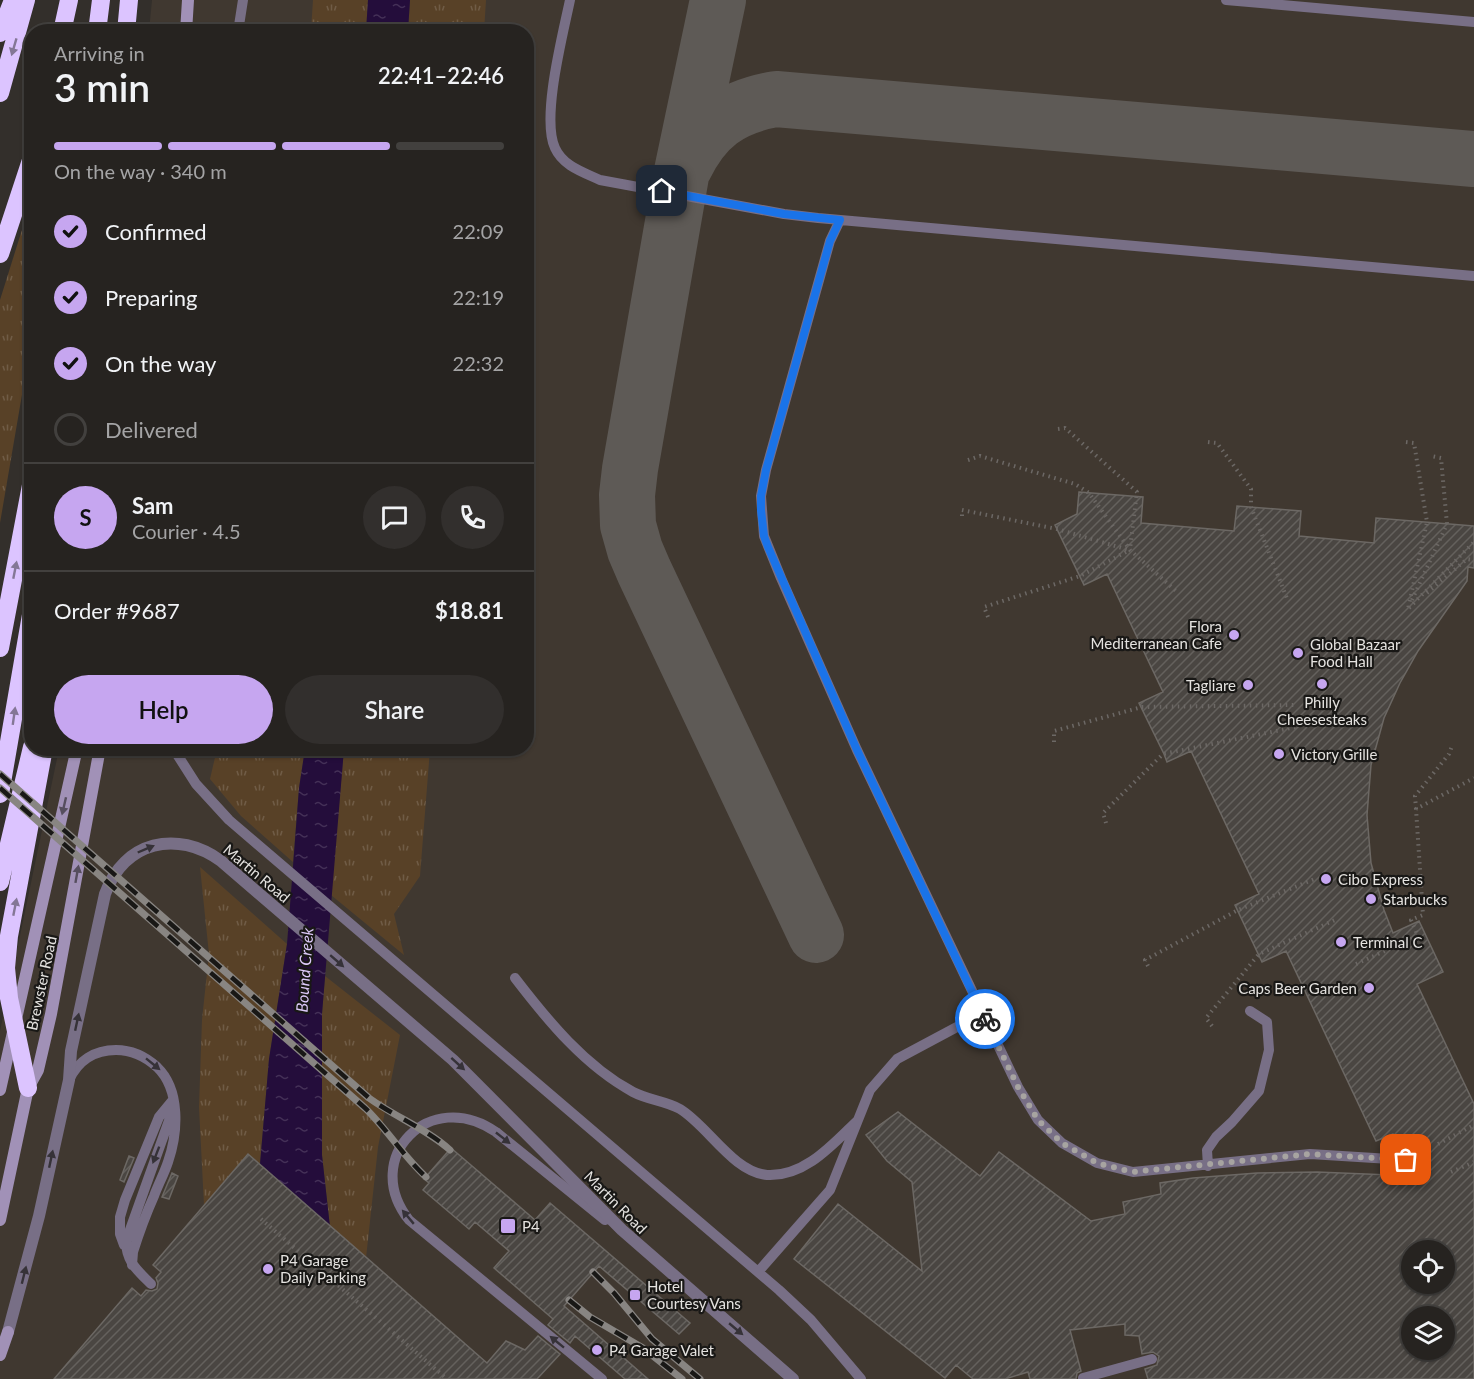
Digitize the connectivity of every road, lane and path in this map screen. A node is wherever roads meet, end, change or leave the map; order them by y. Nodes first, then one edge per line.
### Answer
1 (13, 0) edge
2 (26, 0) edge
3 (69, 0) edge
4 (101, 0) edge
5 (129, 0) edge
6 (188, 0) edge
7 (243, 0) edge
8 (570, 0) edge
9 (1226, 0) edge
10 (1474, 22) edge
11 (64, 24) edge
12 (99, 24) edge
13 (127, 24) edge
14 (186, 24) edge
15 (239, 24) edge
16 (0, 33) edge
17 (0, 93) edge
18 (24, 181) edge
19 (840, 220) junction
20 (0, 254) edge
21 (1474, 276) edge
22 (1058, 429) dead end
23 (1208, 442) dead end
24 (1406, 442) dead end
25 (1431, 456) dead end
26 (968, 460) dead end
27 (962, 516) dead end
28 (24, 519) edge
29 (1474, 542) edge
30 (1130, 550) junction
31 (1474, 560) edge
32 (1176, 591) dead end
33 (1288, 600) dead end
34 (1408, 609) junction
35 (988, 618) dead end
36 (0, 648) edge
37 (24, 656) edge
38 (1295, 705) dead end
39 (1296, 727) dead end
40 (1054, 742) dead end
41 (1452, 746) dead end
42 (30, 756) edge
43 (43, 756) edge
44 (75, 756) edge
45 (99, 756) edge
46 (178, 756) edge
47 (1474, 778) edge
48 (0, 795) edge
49 (1416, 809) junction
50 (1106, 823) dead end
51 (1317, 878) dead end
52 (0, 882) edge
53 (1335, 920) dead end
54 (1356, 964) dead end
55 (1148, 966) dead end
56 (515, 978) dead end
57 (1250, 1011) dead end
58 (982, 1013) junction
59 (1212, 1026) dead end
60 (14, 1027) junction
61 (69, 1080) junction
62 (28, 1088) junction
63 (0, 1090) edge
64 (173, 1100) junction
65 (858, 1120) junction
66 (1474, 1125) edge
67 (1438, 1144) dead end
68 (1406, 1160) dead end
69 (1474, 1162) edge
70 (1208, 1166) junction
71 (1451, 1172) dead end
72 (0, 1220) edge
73 (261, 1220) dead end
74 (645, 1252) junction
75 (132, 1265) junction
76 (758, 1272) junction
77 (152, 1284) dead end
78 (4, 1335) edge
79 (0, 1355) edge
80 (1152, 1359) dead end
81 (776, 1363) junction
82 (1083, 1378) edge
83 (447, 1379) edge
84 (602, 1379) edge
85 (787, 1379) edge
86 (793, 1379) edge
87 (861, 1379) edge

1 - 16 highway
2 -> 17 highway
3 - 11 highway
4 - 12 highway
5 - 13 highway
6 - 14 street
7 - 15 lane
8 - 19 lane
9 - 10 lane
18 - 20 highway
19 - 21 lane
19 - 58 lane
22 - 30 path
23 - 33 path
24 - 34 path
25 - 34 path
26 - 30 path
27 - 30 path
36 -> 28 highway
29 - 34 path
30 - 32 path
30 - 35 path
31 - 34 path
48 -> 37 highway
38 - 40 path
39 - 50 path
41 - 49 path
42 - 52 highway
60 -> 43 highway
44 -> 60 street, Brewster Road
62 -> 45 street, Brewster Road
46 - 76 lane
47 - 49 path
49 - 54 path
51 - 55 path
53 - 59 path
56 - 65 lane
57 - 70 lane
58 - 65 lane
58 - 70 lane
60 - 62 highway
60 - 63 street, Brewster Road
61 -> 64 lane
61 -> 74 street, Martin Road
78 -> 61 street, Martin Road
62 - 72 street, Brewster Road
64 - 75 lane
64 -> 75 lane
65 - 76 lane
66 - 67 path
68 - 70 lane
69 - 71 path
73 - 83 path
74 -> 81 street, Martin Road
84 -> 74 lane
75 - 77 lane
76 - 87 lane
78 - 79 street
80 - 82 lane
81 - 85 lane
81 - 86 street, Martin Road

